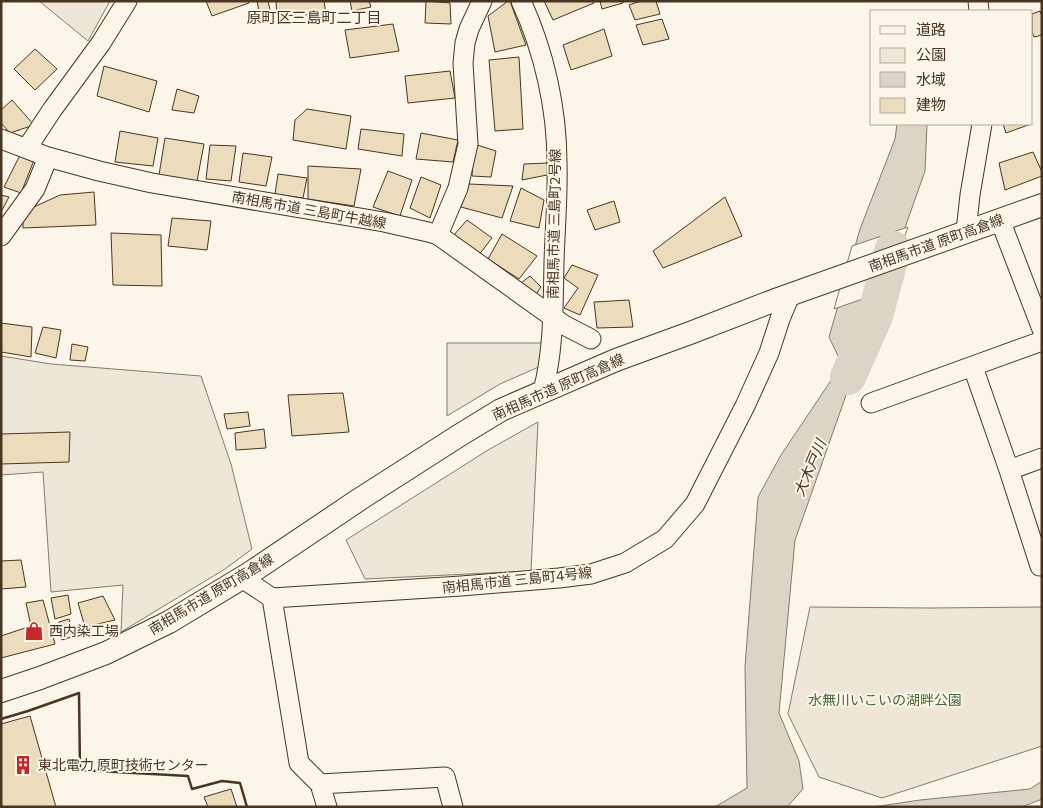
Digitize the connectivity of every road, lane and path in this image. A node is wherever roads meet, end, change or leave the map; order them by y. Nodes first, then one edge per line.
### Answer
1 (127, 1) edge
2 (482, 1) edge
3 (521, 1) edge
4 (982, 125) edge
5 (1, 138) edge
6 (27, 148) junction
7 (48, 156) junction
8 (1042, 205) edge
9 (1000, 220) junction
10 (966, 231) junction
11 (438, 235) junction
12 (1, 236) edge
13 (790, 295) junction
14 (553, 317) junction
15 (1042, 328) edge
16 (591, 339) dead end
17 (1042, 341) edge
18 (972, 367) junction
19 (543, 391) junction
20 (871, 403) dead end
21 (1042, 458) edge
22 (1009, 470) junction
23 (1042, 566) edge
24 (242, 578) junction
25 (272, 598) junction
26 (1, 691) edge
27 (320, 784) junction
28 (327, 807) edge
29 (453, 807) edge

1 - 6 street
2 - 11 street
3 - 14 street, 南相馬市道 三島町2号線
4 - 10 street
5 - 6 street, 南相馬市道 三島町牛越線
6 - 7 street, 南相馬市道 三島町牛越線
7 - 11 street, 南相馬市道 三島町牛越線
7 - 12 street
8 - 9 street, 南相馬市道 原町高倉線
9 - 10 street, 南相馬市道 原町高倉線
9 - 15 street
10 - 13 street, 南相馬市道 原町高倉線
11 - 14 street, 南相馬市道 三島町牛越線
13 - 19 street, 南相馬市道 原町高倉線
13 - 25 street, 南相馬市道 三島町4号線
14 - 16 street, 南相馬市道 三島町牛越線
14 - 19 street, 南相馬市道 三島町2号線
17 - 18 street
18 - 20 street
18 - 22 street
19 - 24 street, 南相馬市道 原町高倉線
21 - 22 street
22 - 23 street
24 - 25 street
24 - 26 street, 南相馬市道 原町高倉線
25 - 27 street
27 - 28 street
27 - 29 street

